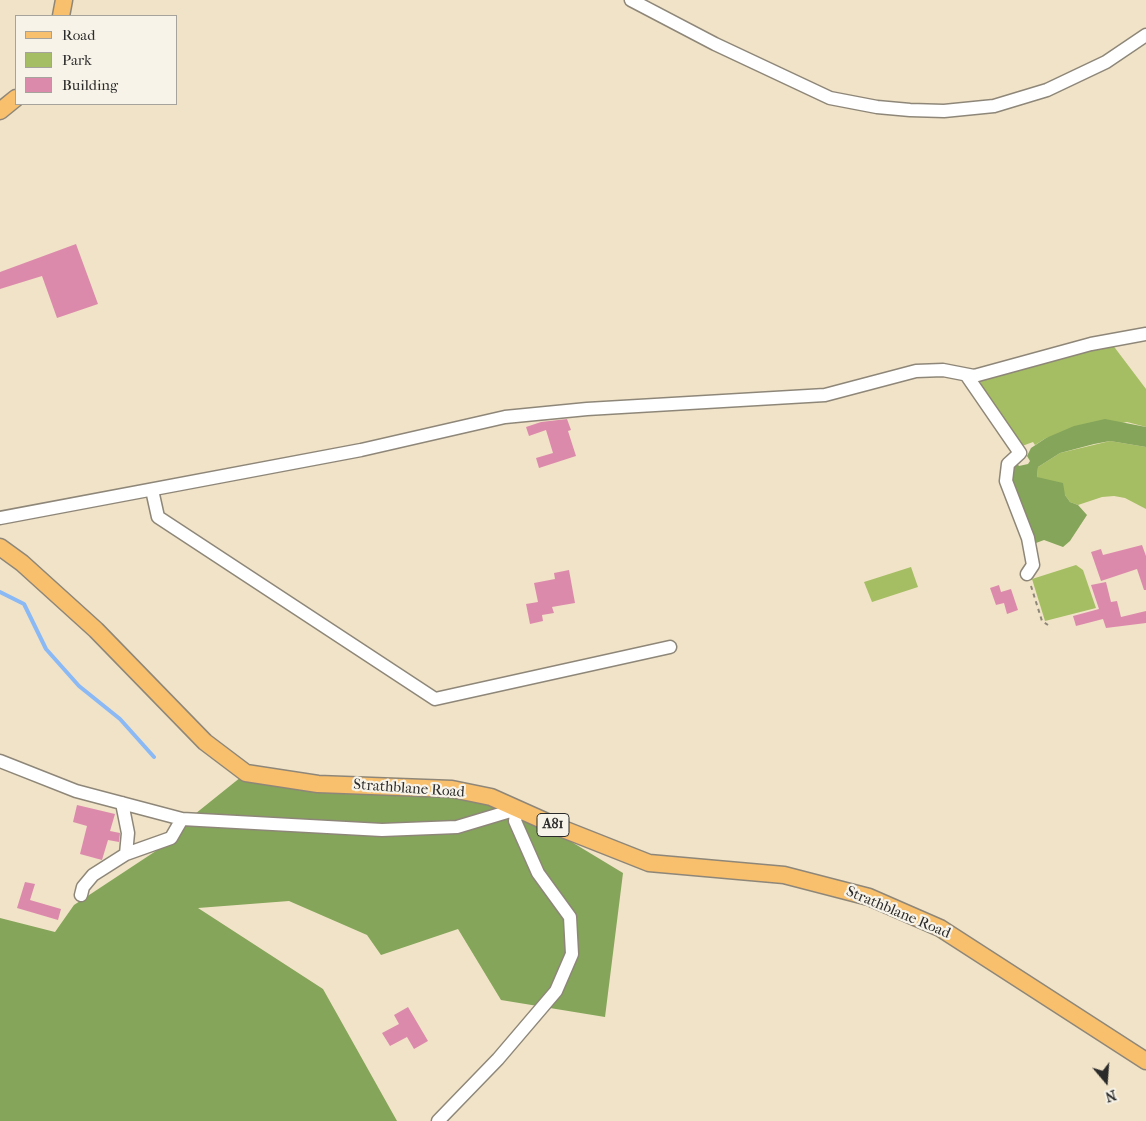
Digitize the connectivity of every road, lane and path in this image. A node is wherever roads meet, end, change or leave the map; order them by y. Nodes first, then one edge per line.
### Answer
1 (64, 0) edge
2 (631, 0) edge
3 (61, 15) edge
4 (1146, 35) edge
5 (15, 99) edge
6 (0, 111) edge
7 (1146, 334) edge
8 (967, 376) junction
9 (152, 490) junction
10 (0, 518) edge
11 (0, 547) edge
12 (1027, 574) joint
13 (1048, 625) dead end
14 (670, 646) dead end
15 (0, 761) edge
16 (122, 803) junction
17 (182, 819) junction
18 (126, 854) junction
19 (81, 895) dead end
20 (1146, 1061) edge
21 (438, 1121) edge

1 - 3 main road
2 - 4 street
5 - 6 main road
7 - 8 street
8 - 9 street
8 - 12 street
9 - 10 street
9 - 14 street
11 - 20 main road, Strathblane Road / A81
12 - 13 path
15 - 16 street
16 - 17 street
16 - 18 street
17 - 18 street
17 - 21 street
18 - 19 street

